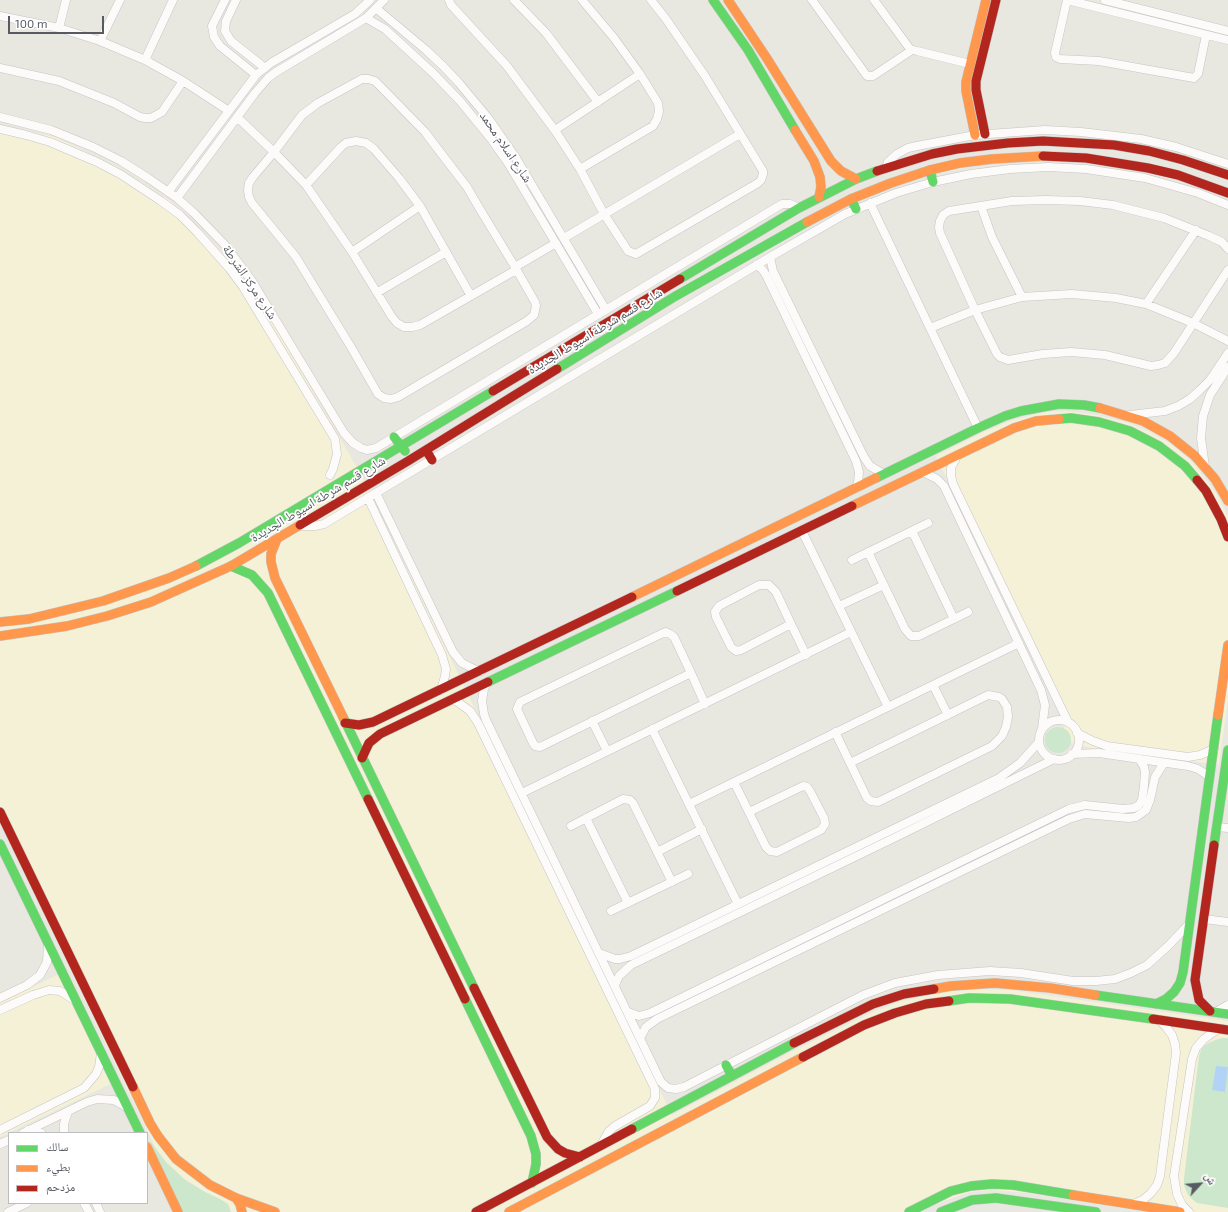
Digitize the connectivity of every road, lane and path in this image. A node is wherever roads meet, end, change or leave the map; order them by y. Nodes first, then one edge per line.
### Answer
1 (66, 0) edge
2 (120, 0) edge
3 (173, 0) edge
4 (225, 0) edge
5 (236, 0) edge
6 (370, 0) edge
7 (384, 0) edge
8 (449, 0) edge
9 (514, 0) edge
10 (582, 0) edge
11 (651, 0) edge
12 (713, 0) edge
13 (728, 0) edge
14 (812, 0) edge
15 (874, 0) edge
16 (986, 0) edge
17 (996, 0) edge
18 (1067, 0) edge
19 (1105, 0) edge
20 (377, 9) junction
21 (0, 16) edge
22 (366, 18) junction
23 (347, 19) junction
24 (981, 20) junction
25 (1189, 21) junction
26 (990, 22) junction
27 (352, 27) junction
28 (59, 28) junction
29 (1187, 30) junction
30 (1228, 31) edge
31 (1206, 35) junction
32 (1228, 40) edge
33 (100, 41) junction
34 (912, 50) junction
35 (145, 60) junction
36 (970, 64) junction
37 (0, 68) edge
38 (265, 68) junction
39 (640, 74) junction
40 (256, 75) junction
41 (183, 82) junction
42 (247, 87) junction
43 (255, 93) junction
44 (598, 102) junction
45 (229, 111) junction
46 (237, 116) junction
47 (0, 117) edge
48 (0, 130) edge
49 (555, 130) junction
50 (1006, 133) junction
51 (740, 134) junction
52 (985, 134) junction
53 (975, 135) junction
54 (1043, 141) junction
55 (1008, 143) junction
56 (274, 152) junction
57 (1044, 156) junction
58 (1228, 164) edge
59 (886, 168) junction
60 (580, 169) junction
61 (930, 170) junction
62 (1228, 175) edge
63 (148, 178) junction
64 (856, 179) junction
65 (933, 182) junction
66 (891, 183) junction
67 (306, 185) junction
68 (142, 188) junction
69 (168, 192) junction
70 (1228, 193) edge
71 (538, 196) junction
72 (177, 198) junction
73 (819, 198) junction
74 (851, 199) junction
75 (531, 200) junction
76 (870, 203) junction
77 (1228, 205) edge
78 (420, 206) junction
79 (981, 206) junction
80 (799, 208) junction
81 (856, 209) junction
82 (604, 214) junction
83 (1196, 230) junction
84 (564, 238) junction
85 (556, 243) junction
86 (1228, 249) edge
87 (352, 252) junction
88 (446, 252) junction
89 (770, 257) junction
90 (756, 265) junction
91 (515, 268) junction
92 (1228, 270) edge
93 (667, 287) junction
94 (378, 292) junction
95 (471, 296) junction
96 (674, 297) junction
97 (1022, 298) junction
98 (1146, 304) junction
99 (606, 310) junction
100 (975, 310) junction
101 (598, 314) junction
102 (1193, 323) junction
103 (930, 328) junction
104 (1228, 341) edge
105 (1228, 353) edge
106 (1228, 367) edge
107 (508, 368) junction
108 (514, 378) junction
109 (1198, 392) junction
110 (1208, 399) junction
111 (1084, 405) junction
112 (1128, 416) junction
113 (1083, 419) junction
114 (441, 422) junction
115 (978, 428) junction
116 (448, 436) junction
117 (394, 437) junction
118 (400, 446) junction
119 (426, 450) junction
120 (957, 456) junction
121 (432, 460) junction
122 (408, 461) junction
123 (1205, 467) junction
124 (923, 472) junction
125 (884, 474) junction
126 (330, 475) joint
127 (378, 479) junction
128 (335, 485) junction
129 (856, 488) junction
130 (380, 491) junction
131 (368, 498) junction
132 (1228, 501) edge
133 (814, 509) junction
134 (821, 521) junction
135 (928, 524) dead end
136 (299, 526) junction
137 (975, 530) junction
138 (802, 531) junction
139 (912, 531) junction
140 (966, 533) junction
141 (1228, 538) edge
142 (277, 539) junction
143 (868, 552) junction
144 (852, 560) dead end
145 (231, 566) junction
146 (884, 585) junction
147 (121, 596) junction
148 (103, 601) junction
149 (839, 606) junction
150 (125, 610) junction
151 (968, 612) dead end
152 (107, 616) junction
153 (954, 619) junction
154 (0, 622) edge
155 (791, 624) junction
156 (570, 627) junction
157 (852, 632) junction
158 (0, 636) edge
159 (576, 640) junction
160 (1019, 643) junction
161 (1228, 645) edge
162 (806, 654) junction
163 (1037, 660) junction
164 (1028, 664) junction
165 (481, 671) junction
166 (691, 673) junction
167 (486, 683) junction
168 (933, 685) junction
169 (441, 690) junction
170 (453, 700) junction
171 (705, 704) junction
172 (888, 707) junction
173 (948, 715) junction
174 (592, 721) junction
175 (345, 722) junction
176 (1068, 722) junction
177 (652, 729) junction
178 (1042, 729) junction
179 (835, 732) junction
180 (1077, 734) junction
181 (1039, 742) junction
182 (1214, 749) junction
183 (1228, 750) edge
184 (607, 751) junction
185 (1072, 754) junction
186 (362, 758) junction
187 (505, 759) junction
188 (1054, 759) junction
189 (1139, 759) junction
190 (497, 763) junction
191 (850, 763) junction
192 (1164, 763) junction
193 (1210, 777) junction
194 (734, 782) junction
195 (522, 793) junction
196 (1207, 797) junction
197 (1221, 799) junction
198 (689, 804) junction
199 (0, 812) edge
200 (749, 812) junction
201 (586, 818) junction
202 (571, 826) dead end
203 (1217, 827) junction
204 (1228, 828) edge
205 (702, 829) junction
206 (890, 830) junction
207 (894, 838) junction
208 (0, 844) edge
209 (657, 852) junction
210 (22, 858) junction
211 (10, 864) junction
212 (414, 864) junction
213 (402, 870) junction
214 (688, 874) dead end
215 (672, 882) junction
216 (567, 886) junction
217 (559, 890) junction
218 (628, 903) junction
219 (738, 904) junction
220 (611, 911) dead end
221 (1204, 919) junction
222 (1228, 922) edge
223 (1189, 924) junction
224 (704, 925) junction
225 (834, 928) junction
226 (48, 944) junction
227 (599, 953) junction
228 (1184, 963) junction
229 (1197, 966) junction
230 (37, 978) junction
231 (1052, 978) junction
232 (615, 985) junction
233 (1050, 988) junction
234 (43, 991) junction
235 (0, 998) edge
236 (76, 1002) junction
237 (1156, 1004) junction
238 (1228, 1005) edge
239 (0, 1010) edge
240 (628, 1012) junction
241 (1213, 1012) junction
242 (1228, 1014) edge
243 (1159, 1020) junction
244 (1223, 1030) edge
245 (640, 1038) junction
246 (101, 1053) junction
247 (768, 1056) junction
248 (726, 1065) junction
249 (776, 1071) junction
250 (732, 1076) junction
251 (657, 1083) junction
252 (94, 1091) junction
253 (128, 1108) junction
254 (68, 1111) junction
255 (0, 1130) edge
256 (26, 1132) edge
257 (64, 1132) edge
258 (140, 1132) edge
259 (601, 1146) junction
260 (148, 1149) edge
261 (580, 1157) junction
262 (608, 1159) junction
263 (532, 1182) junction
264 (236, 1198) junction
265 (26, 1204) edge
266 (1133, 1204) junction
267 (1078, 1211) edge
268 (8, 1212) edge
269 (178, 1212) edge
270 (242, 1212) edge
271 (275, 1212) edge
272 (476, 1212) edge
273 (509, 1212) edge
274 (909, 1212) edge
275 (942, 1212) edge
276 (1096, 1212) edge
277 (1180, 1212) edge
278 (1189, 1212) edge

1 - 28 street
2 - 33 street
3 - 35 street
4 - 40 street
5 - 38 street
6 - 23 street
7 - 20 street
8 - 49 street
9 - 44 street
10 - 39 street
11 - 51 street
12 - 73 main road
13 - 64 main road
14 - 34 street
15 - 34 street
16 - 24 main road
17 - 26 main road
18 - 29 street
18 - 31 street
19 - 25 street
20 - 22 street
20 - 71 street, شارع اسلام محمد
21 - 28 street
22 - 27 street
22 - 75 street, شارع اسلام محمد
23 - 27 street
23 - 38 street
24 - 26 main road
24 - 36 main road
25 - 29 street
25 - 30 street
26 - 52 main road
27 - 43 street
28 - 33 street
29 - 31 street
31 - 32 street
33 - 35 street
34 - 36 street
35 - 41 street
36 - 53 main road
37 - 41 street
38 - 40 street
39 - 44 street
39 - 60 street
40 - 42 street
41 - 45 street
42 - 43 street
42 - 45 street
43 - 46 street
44 - 49 street
45 - 69 street
46 - 56 street
46 - 72 street
47 - 63 street, شارع مركز الشرطة
48 - 68 street, شارع مركز الشرطة
49 - 60 street
50 - 52 street
50 - 55 main road
50 - 58 street
51 - 82 street
51 - 82 street
52 - 53 street
53 - 59 street
54 - 55 main road, شارع قسم شرطة اسيوط الجديدة
54 - 57 main road
54 - 62 main road, شارع قسم شرطة اسيوط الجديدة
55 - 59 main road, شارع قسم شرطة اسيوط الجديدة
56 - 67 street
56 - 91 street
56 - 91 street
57 - 61 main road, شارع قسم شرطة اسيوط الجديدة
57 - 70 main road, شارع قسم شرطة اسيوط الجديدة
59 - 64 main road, شارع قسم شرطة اسيوط الجديدة
59 - 66 main road
60 - 82 street
61 - 65 main road
61 - 66 main road, شارع قسم شرطة اسيوط الجديدة
63 - 68 street
63 - 69 street, شارع مركز الشرطة
64 - 73 main road, شارع قسم شرطة اسيوط الجديدة
65 - 76 street
65 - 77 street
66 - 74 main road, شارع قسم شرطة اسيوط الجديدة
67 - 78 street
67 - 87 street
68 - 126 street, شارع مركز الشرطة
69 - 72 street, شارع مركز الشرطة
71 - 75 street
71 - 84 street, شارع اسلام محمد
72 - 117 street, شارع مركز الشرطة
73 - 80 main road, شارع قسم شرطة اسيوط الجديدة
74 - 81 main road
74 - 96 main road, شارع قسم شرطة اسيوط الجديدة
75 - 85 street, شارع اسلام محمد
76 - 81 street
76 - 103 street
78 - 87 street
78 - 88 street
79 - 83 street
79 - 97 street
79 - 100 street
80 - 93 main road, شارع قسم شرطة اسيوط الجديدة
80 - 99 street
81 - 89 street
82 - 84 street
83 - 86 street
83 - 98 street
84 - 99 street, شارع اسلام محمد
85 - 91 street
85 - 101 street, شارع اسلام محمد
87 - 94 street
88 - 94 street
88 - 95 street
89 - 90 street
89 - 125 street
90 - 121 street
90 - 129 street
91 - 95 street
92 - 102 street
93 - 96 main road
93 - 108 main road, شارع قسم شرطة اسيوط الجديدة
94 - 95 street
96 - 116 main road, شارع قسم شرطة اسيوط الجديدة
97 - 98 street
97 - 100 street
98 - 102 street
99 - 101 street
100 - 102 street
100 - 103 street
101 - 107 street
102 - 104 street
103 - 115 street
105 - 109 street
106 - 110 street
107 - 108 main road
107 - 117 street
108 - 114 main road, شارع قسم شرطة اسيوط الجديدة
109 - 110 street
109 - 112 street
110 - 123 street
111 - 112 main road
111 - 113 main road
111 - 115 main road
112 - 123 main road
113 - 120 main road
113 - 141 main road
114 - 116 main road
114 - 118 main road, شارع قسم شرطة اسيوط الجديدة
115 - 125 main road
116 - 119 main road, شارع قسم شرطة اسيوط الجديدة
117 - 118 main road
118 - 122 main road
118 - 128 main road, شارع قسم شرطة اسيوط الجديدة
119 - 121 main road
119 - 122 main road, شارع قسم شرطة اسيوط الجديدة
120 - 124 main road
120 - 137 street
121 - 130 street
122 - 127 main road, شارع قسم شرطة اسيوط الجديدة
123 - 132 main road
124 - 134 main road
124 - 140 street
125 - 129 main road
126 - 128 main road
127 - 130 main road
127 - 136 main road, شارع قسم شرطة اسيوط الجديدة
128 - 147 main road, شارع قسم شرطة اسيوط الجديدة
129 - 133 main road
130 - 131 street
130 - 165 street
131 - 136 street
131 - 169 street
133 - 134 main road
133 - 156 main road
134 - 138 main road
135 - 139 street
136 - 142 main road, شارع قسم شرطة اسيوط الجديدة
137 - 140 street
137 - 163 street
138 - 149 street
138 - 159 main road
139 - 143 street
139 - 153 street
140 - 160 street
142 - 145 main road, شارع قسم شرطة اسيوط الجديدة
142 - 175 main road
143 - 144 street
143 - 146 street
145 - 150 main road, شارع قسم شرطة اسيوط الجديدة
145 - 213 main road
146 - 149 street
146 - 153 street
147 - 148 main road, شارع قسم شرطة اسيوط الجديدة
147 - 150 main road
148 - 152 main road
148 - 154 main road, شارع قسم شرطة اسيوط الجديدة
149 - 157 street
150 - 152 main road, شارع قسم شرطة اسيوط الجديدة
151 - 153 street
152 - 158 main road, شارع قسم شرطة اسيوط الجديدة
155 - 155 street
155 - 162 street
156 - 159 main road
156 - 165 main road
157 - 162 street
157 - 172 street
159 - 167 main road
160 - 164 street
160 - 168 street
161 - 182 main road
162 - 171 street
163 - 164 street
163 - 176 street
164 - 178 street
165 - 169 main road
166 - 171 street
166 - 174 street
166 - 174 street
167 - 170 main road
167 - 187 street
168 - 172 street
168 - 173 street
169 - 175 main road
170 - 186 main road
170 - 190 street
171 - 177 street
172 - 179 street
173 - 191 street
173 - 191 street
174 - 184 street
175 - 186 main road
176 - 178 street
176 - 180 street
177 - 184 street
177 - 198 street
178 - 181 street
179 - 191 street
179 - 194 street
180 - 182 street
180 - 185 street
181 - 188 street
181 - 206 street
182 - 193 main road
183 - 197 main road
184 - 195 street
185 - 188 street
185 - 189 street
186 - 212 main road
187 - 190 street
187 - 195 street
188 - 207 street
189 - 192 street
189 - 225 street
190 - 217 street
192 - 193 street
192 - 225 street
193 - 196 main road
194 - 198 street
194 - 200 street
195 - 216 street
196 - 197 main road
196 - 223 main road
197 - 203 main road
198 - 205 street
199 - 210 main road
200 - 200 street
201 - 202 street
201 - 209 street
201 - 218 street
203 - 204 street
203 - 221 main road
205 - 209 street
205 - 219 street
206 - 207 street
206 - 219 street
207 - 224 street
208 - 211 main road
209 - 215 street
210 - 211 main road
210 - 264 main road
211 - 226 main road
212 - 213 main road
212 - 261 main road
213 - 263 main road
214 - 215 street
215 - 218 street
216 - 217 street
216 - 227 street
217 - 251 street
218 - 220 street
219 - 224 street
221 - 222 street
221 - 229 main road
223 - 228 main road
223 - 231 street
224 - 227 street
224 - 232 street
225 - 240 street
225 - 245 street
226 - 230 street
226 - 236 main road
227 - 232 street
228 - 229 main road
228 - 237 main road
229 - 241 main road
230 - 234 street
230 - 235 street
231 - 233 main road
231 - 248 street
232 - 240 street
233 - 237 main road
233 - 247 main road
234 - 236 street
234 - 239 street
236 - 246 main road
237 - 241 main road
238 - 241 street
240 - 245 street
241 - 242 main road
243 - 244 main road
243 - 249 main road
243 - 266 street
244 - 278 street
245 - 251 street
246 - 252 street
246 - 253 main road
247 - 249 main road
247 - 250 main road
248 - 250 main road
248 - 251 street
249 - 262 main road
250 - 259 main road
251 - 259 street
252 - 253 street
252 - 254 street
252 - 255 street
253 - 258 main road
254 - 256 street
254 - 257 street
259 - 261 main road
259 - 262 main road
260 - 269 main road
261 - 263 main road
262 - 273 main road
263 - 272 main road
264 - 270 main road
264 - 271 main road
265 - 268 street
266 - 274 main road
266 - 277 main road
267 - 275 main road
267 - 276 main road

